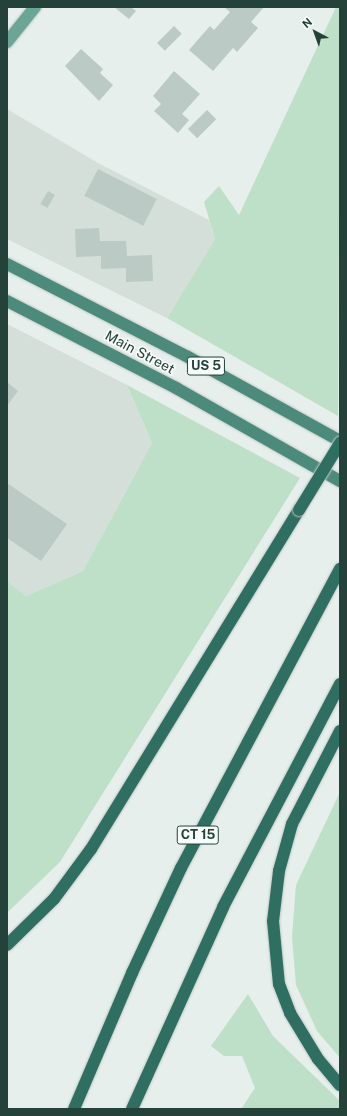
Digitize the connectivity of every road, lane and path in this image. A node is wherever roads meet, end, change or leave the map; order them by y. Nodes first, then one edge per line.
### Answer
1 (35, 7) edge
2 (7, 42) edge
3 (7, 264) edge
4 (7, 301) edge
5 (340, 442) edge
6 (340, 481) edge
7 (340, 569) edge
8 (340, 684) edge
9 (340, 731) edge
10 (7, 945) edge
11 (340, 1084) edge
12 (74, 1109) edge
13 (132, 1109) edge

1 - 2 main road
3 - 5 highway, Main Street / US 5
4 - 6 highway, Main Street
5 - 10 highway, bridge
7 - 12 highway, CT 15
8 - 13 highway
9 - 11 highway

